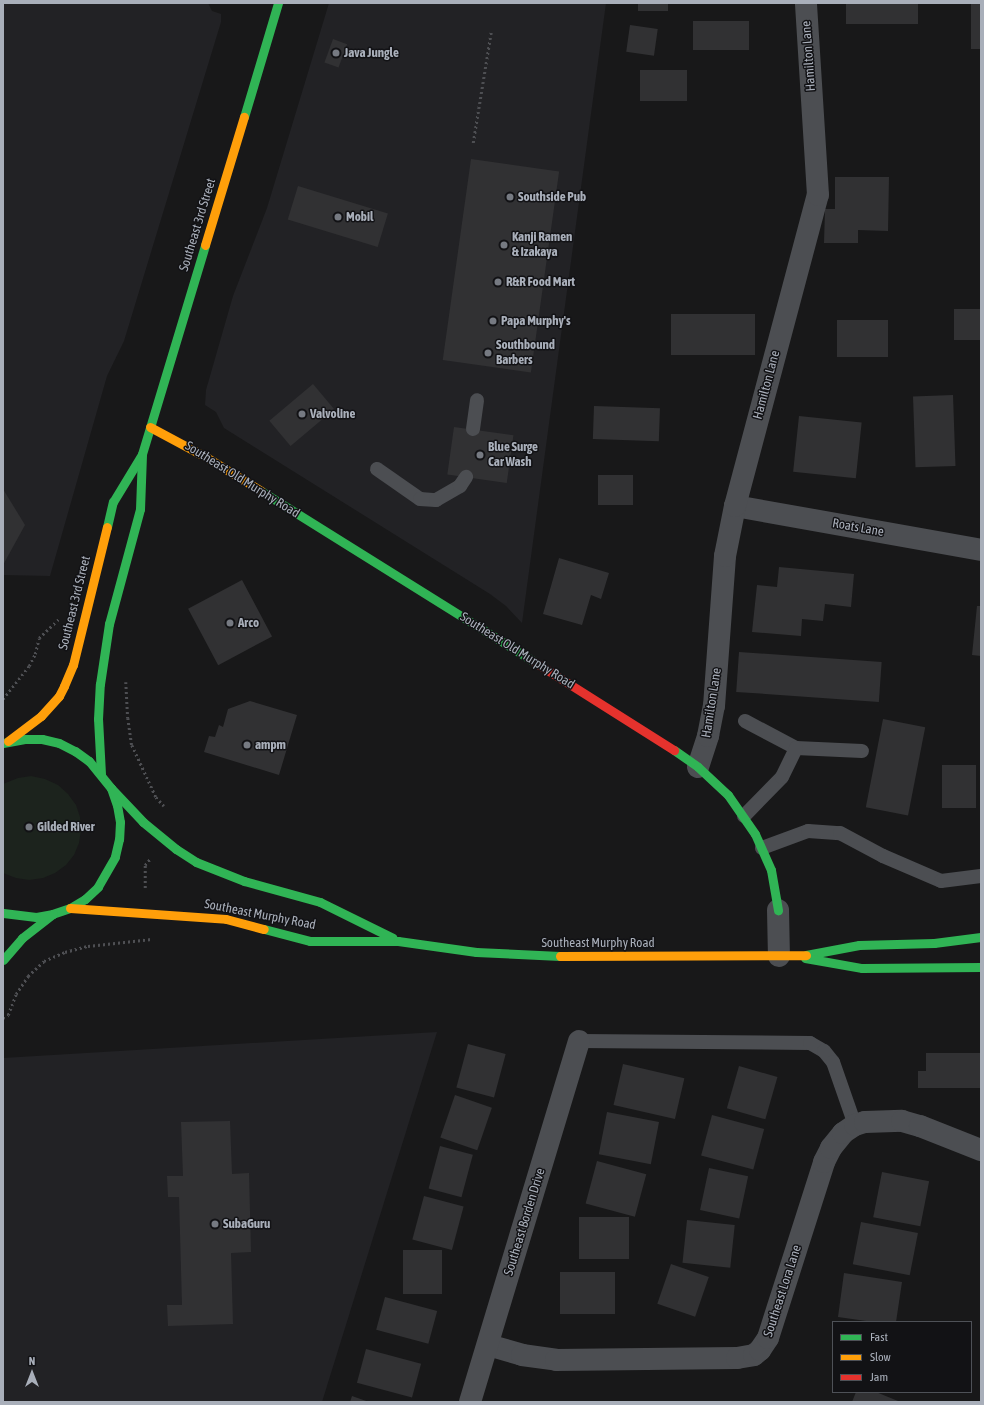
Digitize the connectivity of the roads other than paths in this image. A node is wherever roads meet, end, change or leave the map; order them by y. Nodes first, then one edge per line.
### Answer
1 (278, 3) edge
2 (806, 3) edge
3 (478, 400) dead end
4 (150, 427) junction
5 (473, 429) dead end
6 (142, 454) junction
7 (377, 469) dead end
8 (466, 477) dead end
9 (735, 506) junction
10 (981, 550) edge
11 (745, 722) dead end
12 (5, 742) edge
13 (796, 748) junction
14 (862, 751) dead end
15 (698, 767) junction
16 (102, 774) junction
17 (111, 788) junction
18 (744, 816) junction
19 (762, 848) junction
20 (981, 876) edge
21 (70, 908) junction
22 (778, 910) joint
23 (3, 913) edge
24 (53, 914) junction
25 (981, 937) edge
26 (398, 941) junction
27 (789, 956) junction
28 (3, 960) edge
29 (981, 967) edge
30 (579, 1041) joint
31 (855, 1125) junction
32 (981, 1150) edge
33 (488, 1345) junction
34 (470, 1402) edge

1 - 4 main road, Southeast 3rd Street
2 - 9 street, Hamilton Lane
3 - 5 lane
4 - 6 main road, Southeast 3rd Street
4 - 15 main road, Southeast Old Murphy Road
6 - 12 main road, Southeast 3rd Street
6 - 16 main road, Southeast 3rd Street
7 - 8 lane
9 - 10 street, Roats Lane
9 - 15 street, Hamilton Lane
11 - 13 lane
12 - 16 main road
13 - 14 lane
13 - 18 lane
15 - 18 main road, Southeast Old Murphy Road
16 - 17 main road
17 - 21 main road
17 - 26 main road, Southeast Murphy Road
18 - 19 main road, Southeast Old Murphy Road
19 - 20 lane
19 - 22 main road, Southeast Old Murphy Road
21 - 24 main road
21 - 26 main road, Southeast Murphy Road
22 - 27 street, Southeast Old Murphy Road
23 - 24 main road
24 - 28 main road
25 - 27 main road, Southeast Murphy Road
26 - 27 main road, Southeast Murphy Road
27 - 29 main road, Southeast Murphy Road
30 - 31 lane
30 - 33 street, Southeast Borden Drive
31 - 32 street, Southeast Lora Lane
31 - 33 street, Southeast Lora Lane
33 - 34 street, Southeast Borden Drive

